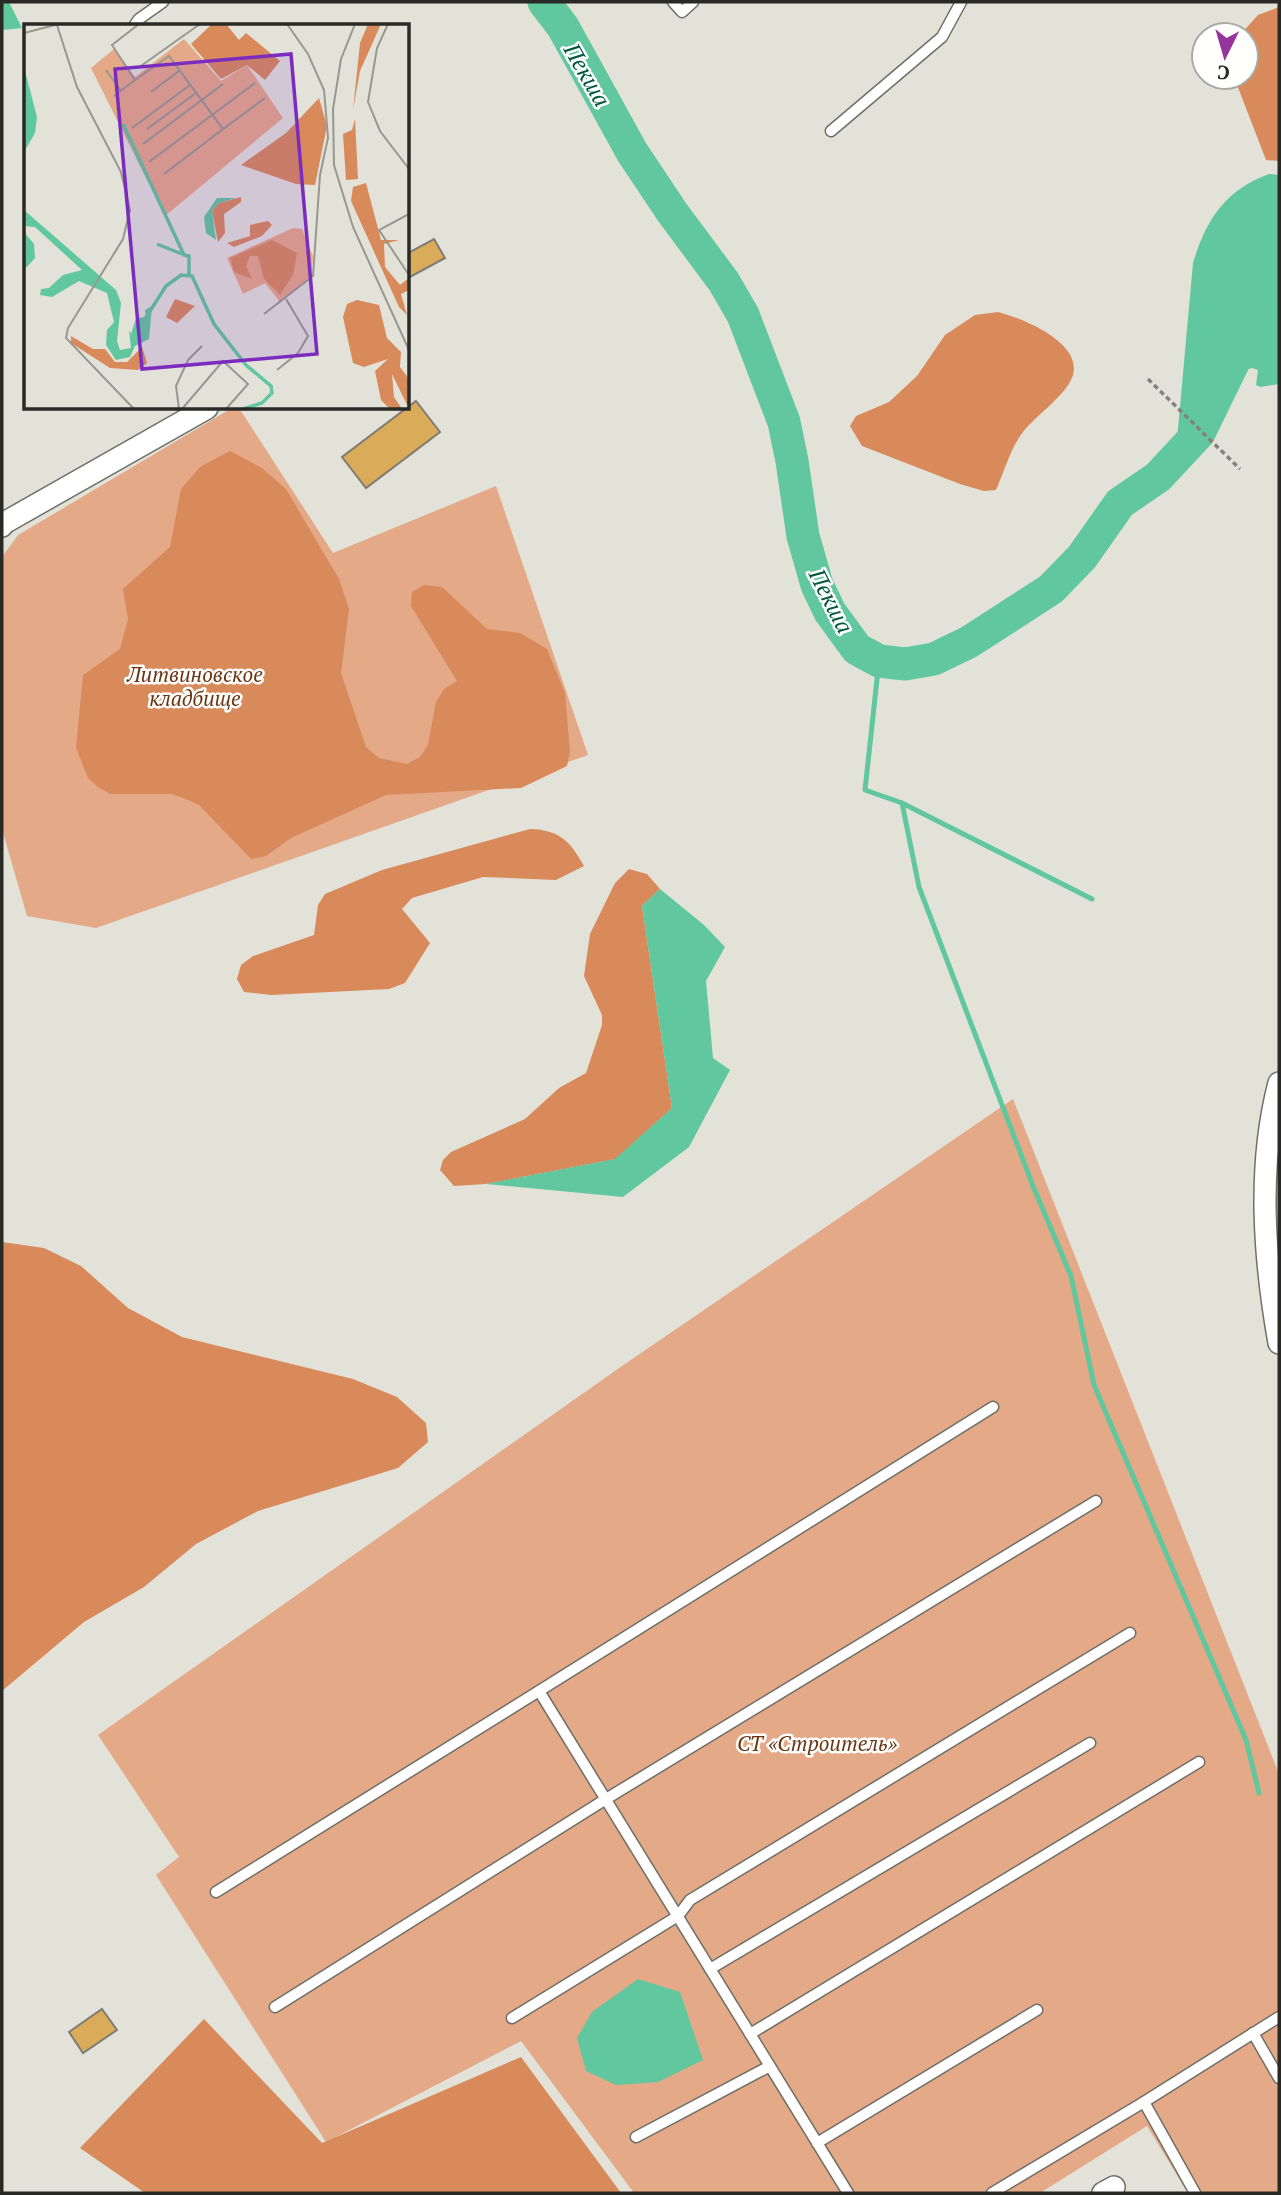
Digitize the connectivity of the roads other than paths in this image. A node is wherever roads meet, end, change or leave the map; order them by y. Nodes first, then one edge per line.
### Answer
1 (163, 2) edge
2 (673, 2) edge
3 (693, 2) edge
4 (961, 2) edge
5 (135, 24) edge
6 (831, 131) dead end
7 (187, 413) edge
8 (2, 526) edge
9 (1279, 1083) edge
10 (1279, 1343) edge
11 (993, 1407) dead end
12 (1096, 1501) dead end
13 (1130, 1633) dead end
14 (539, 1690) junction
15 (1090, 1743) dead end
16 (1199, 1762) dead end
17 (606, 1799) junction
18 (216, 1892) dead end
19 (678, 1916) junction
20 (710, 1969) junction
21 (275, 2007) dead end
22 (1037, 2010) dead end
23 (1279, 2017) edge
24 (512, 2018) dead end
25 (750, 2034) junction
26 (1253, 2034) junction
27 (770, 2066) junction
28 (1279, 2078) edge
29 (1144, 2102) junction
30 (636, 2137) dead end
31 (817, 2143) junction
32 (848, 2193) edge
33 (992, 2193) edge
34 (1195, 2193) edge

1 - 5 lane
2 - 3 lane
4 - 6 lane
7 - 8 street
9 - 10 street
11 - 14 lane
12 - 17 lane
13 - 19 lane
14 - 17 lane
14 - 18 lane
15 - 20 lane
16 - 25 lane
17 - 19 lane
17 - 21 lane
19 - 20 lane
19 - 24 lane
20 - 25 lane
22 - 31 lane
23 - 26 lane
25 - 27 lane
26 - 28 lane
26 - 29 lane
27 - 30 lane
27 - 31 lane
29 - 33 lane
29 - 34 lane
31 - 32 lane

